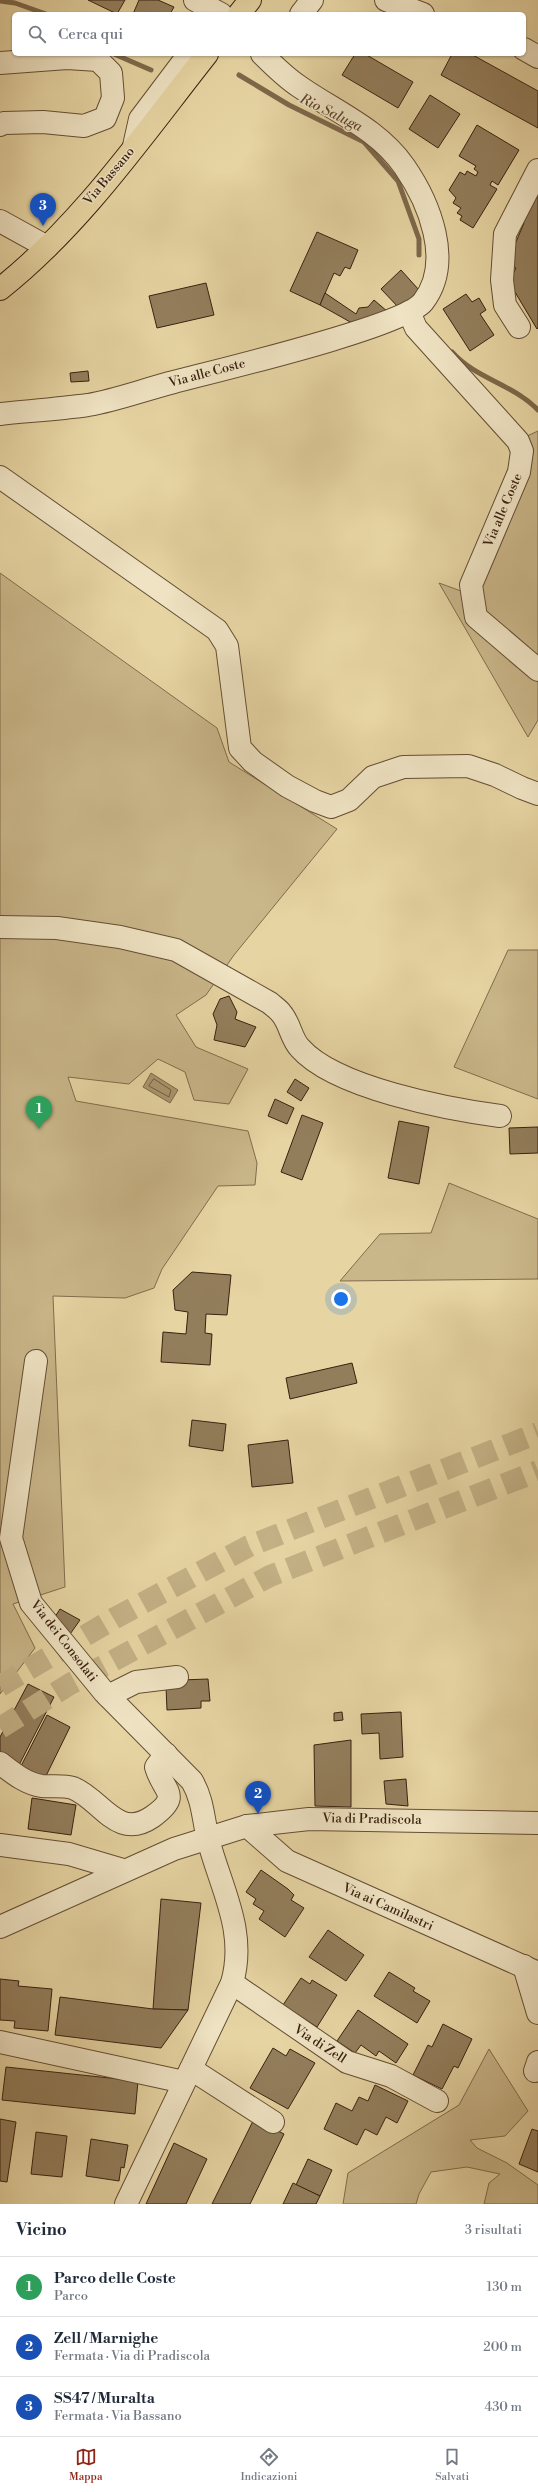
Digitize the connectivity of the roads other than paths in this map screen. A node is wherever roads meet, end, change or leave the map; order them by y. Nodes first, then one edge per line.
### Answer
1 (187, 0) edge
2 (250, 0) edge
3 (312, 0) edge
4 (386, 0) edge
5 (208, 7) edge
6 (424, 9) edge
7 (241, 12) edge
8 (303, 12) edge
9 (526, 50) edge
10 (187, 56) edge
11 (205, 56) edge
12 (538, 56) edge
13 (270, 57) edge
14 (0, 63) edge
15 (0, 125) edge
16 (134, 146) junction
17 (538, 170) edge
18 (5, 231) edge
19 (47, 247) junction
20 (0, 289) edge
21 (409, 312) junction
22 (519, 327) dead end
23 (0, 414) edge
24 (0, 477) edge
25 (538, 670) edge
26 (538, 794) edge
27 (0, 927) edge
28 (500, 1116) dead end
29 (36, 1361) dead end
30 (177, 1677) dead end
31 (108, 1696) junction
32 (166, 1754) junction
33 (0, 1763) edge
34 (538, 1823) edge
35 (247, 1826) junction
36 (208, 1837) junction
37 (0, 1845) edge
38 (123, 1870) junction
39 (0, 1927) edge
40 (531, 1970) edge
41 (232, 1983) junction
42 (538, 2014) edge
43 (0, 2042) edge
44 (187, 2076) junction
45 (437, 2101) dead end
46 (273, 2122) dead end
47 (126, 2204) edge

1 - 5 street
2 - 7 main road
3 - 8 street
4 - 6 street
9 - 12 street
10 - 16 street
11 - 16 main road, Via Bassano
13 - 21 street, Via alle Coste
14 - 15 street
16 - 19 main road, Via Bassano
17 - 22 street
18 - 19 street
19 - 20 main road, Via Bassano
21 - 23 street, Via alle Coste
21 - 25 street, Via alle Coste
24 - 26 street
27 - 28 street
29 - 31 street, Via dei Consolati
30 - 31 street
31 - 32 street, Via dei Consolati
32 - 33 street
32 - 36 street, Via dei Consolati
34 - 35 street, Via di Pradiscola
35 - 36 street, Via di Pradiscola
35 - 40 street, Via ai Camilastri
36 - 38 street, Via di Pradiscola
36 - 41 street
37 - 38 street
38 - 39 street, Via di Pradiscola
40 - 42 street
41 - 44 street
41 - 45 street, Via di Zell
43 - 44 street
44 - 46 street
44 - 47 street

